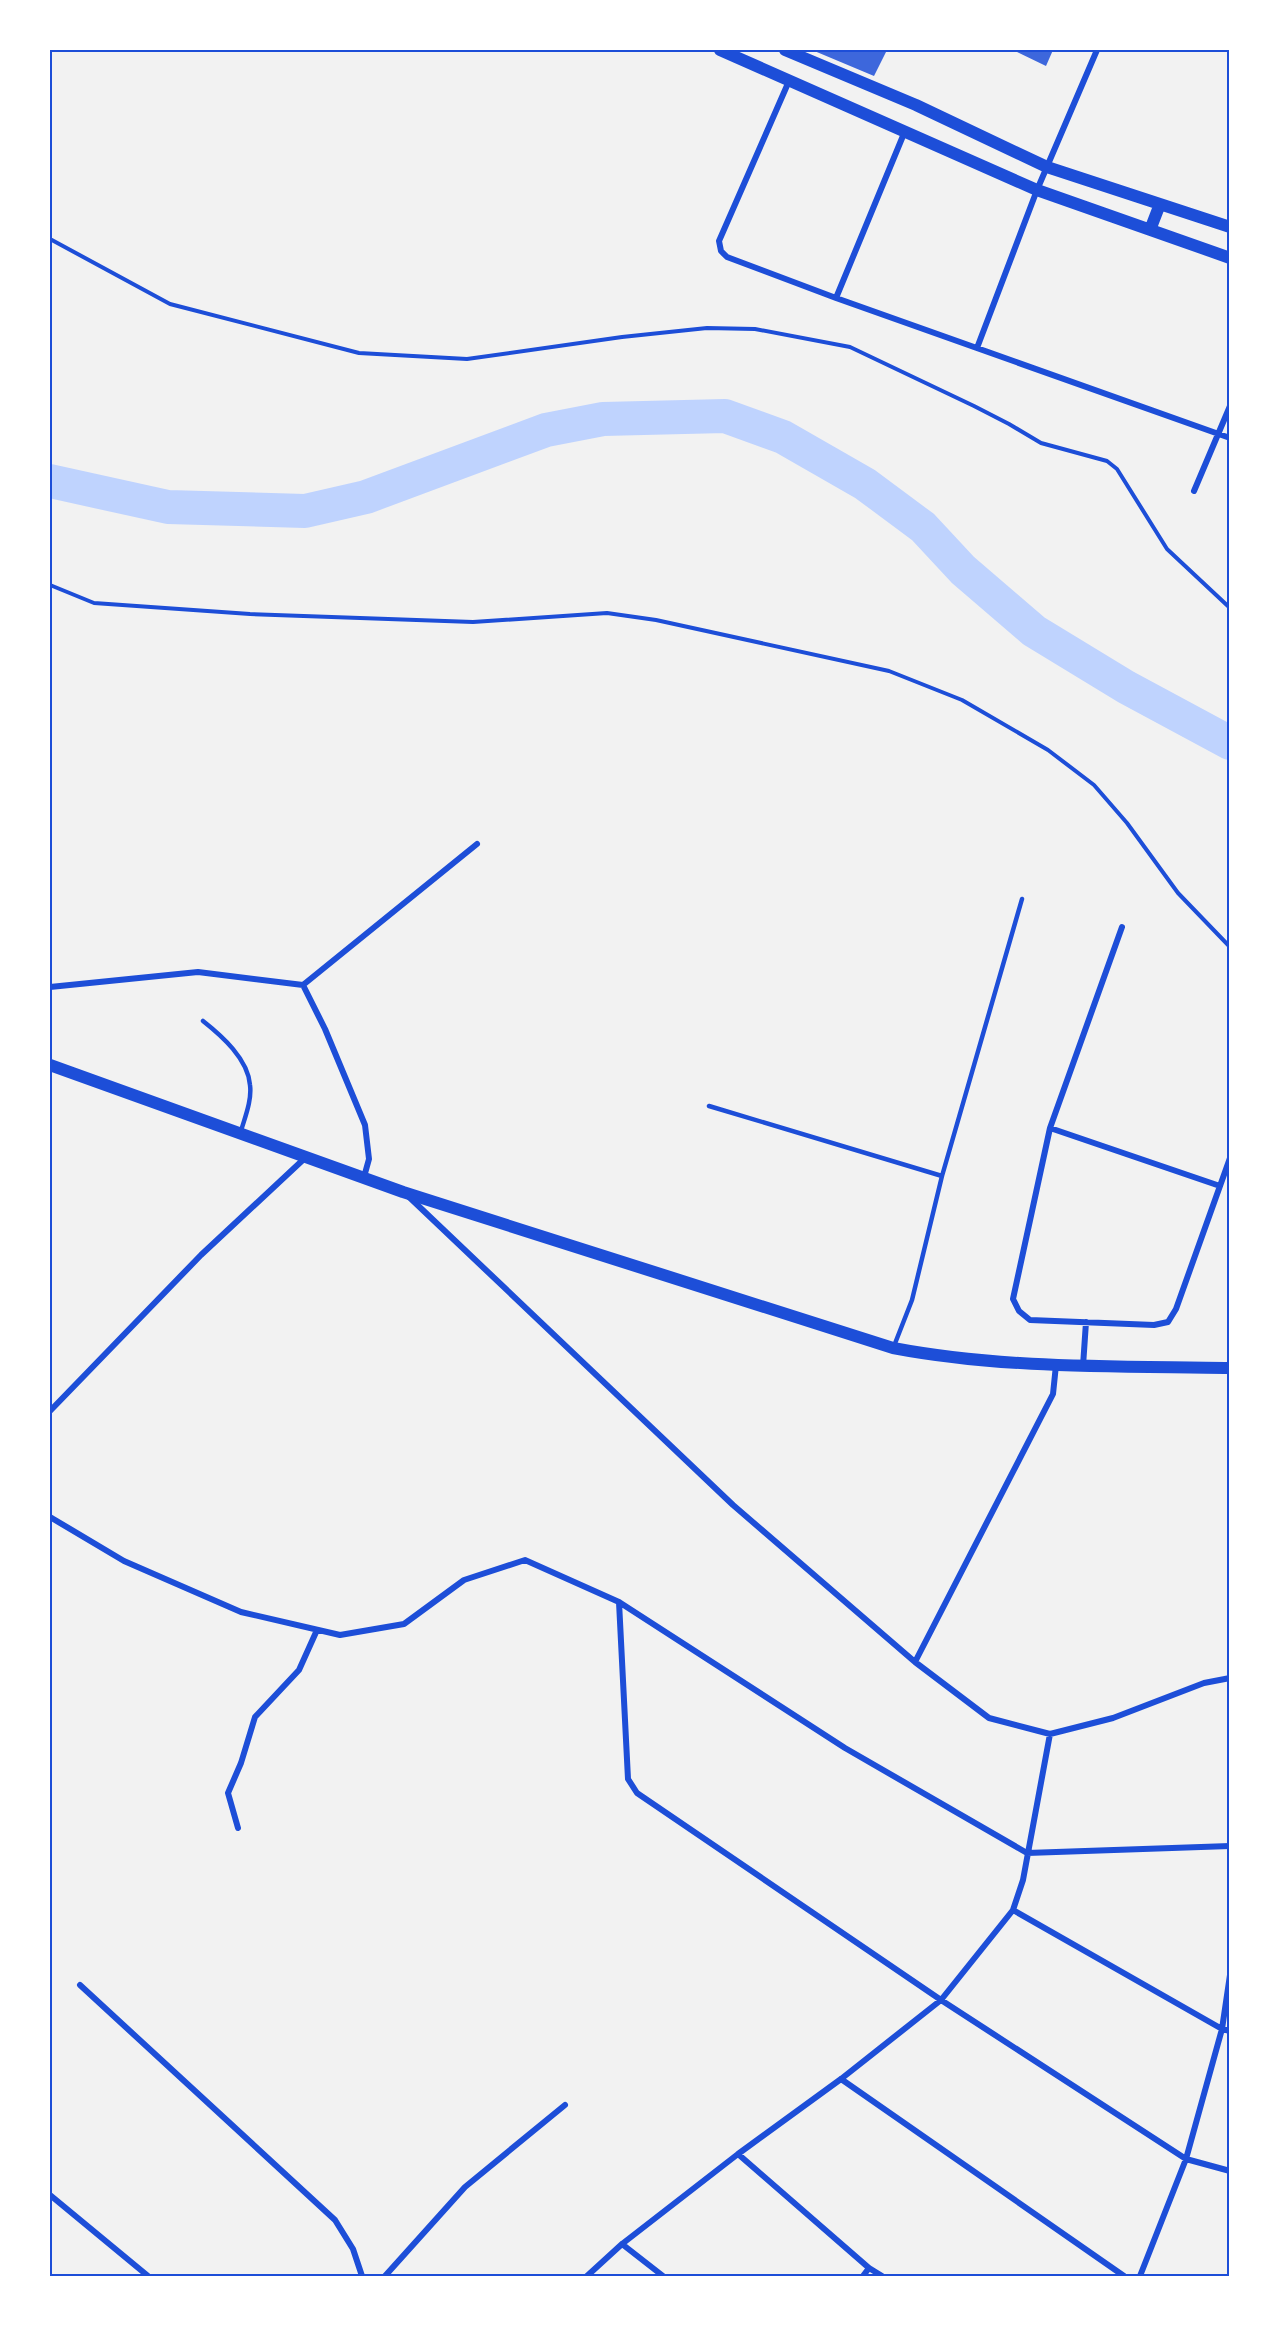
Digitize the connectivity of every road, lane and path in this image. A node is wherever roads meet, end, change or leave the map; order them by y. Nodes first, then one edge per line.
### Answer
1 (720, 50) edge
2 (785, 50) edge
3 (1097, 50) edge
4 (803, 53) edge
5 (789, 81) junction
6 (905, 130) junction
7 (1047, 167) junction
8 (1037, 190) junction
9 (1160, 204) junction
10 (1230, 227) edge
11 (1150, 230) junction
12 (50, 239) edge
13 (1230, 258) edge
14 (836, 298) junction
15 (976, 348) junction
16 (1230, 406) edge
17 (1217, 434) junction
18 (1230, 438) edge
19 (1194, 491) dead end
20 (50, 585) edge
21 (1230, 608) edge
22 (477, 844) dead end
23 (1022, 899) dead end
24 (1122, 927) dead end
25 (1230, 947) edge
26 (303, 985) junction
27 (50, 987) edge
28 (203, 1021) dead end
29 (50, 1065) edge
30 (709, 1106) dead end
31 (1050, 1128) junction
32 (241, 1134) junction
33 (305, 1157) junction
34 (1230, 1158) edge
35 (942, 1176) junction
36 (364, 1177) junction
37 (1220, 1186) junction
38 (403, 1192) junction
39 (1086, 1322) junction
40 (893, 1348) junction
41 (1056, 1365) junction
42 (1083, 1366) junction
43 (1230, 1368) edge
44 (50, 1411) edge
45 (50, 1516) edge
46 (619, 1602) junction
47 (316, 1630) junction
48 (915, 1662) junction
49 (1230, 1678) edge
50 (1050, 1734) junction
51 (238, 1828) dead end
52 (1230, 1846) edge
53 (1027, 1853) junction
54 (1013, 1910) junction
55 (1230, 1975) edge
56 (81, 1985) dead end
57 (941, 2000) junction
58 (1222, 2029) junction
59 (1230, 2031) edge
60 (842, 2079) junction
61 (565, 2105) dead end
62 (738, 2154) junction
63 (1186, 2159) junction
64 (1230, 2171) edge
65 (50, 2195) edge
66 (622, 2244) junction
67 (869, 2268) junction
68 (148, 2277) edge
69 (362, 2277) edge
70 (385, 2277) edge
71 (587, 2277) edge
72 (663, 2277) edge
73 (863, 2277) edge
74 (882, 2277) edge
75 (1124, 2277) edge
76 (1140, 2277) edge

1 - 5 main road
2 - 4 main road
3 - 7 street
4 - 7 main road
5 - 6 main road
5 - 14 street
6 - 8 main road
6 - 14 street
7 - 8 street
7 - 9 main road
8 - 11 main road
8 - 15 street
9 - 10 main road
9 - 11 main road
11 - 13 main road
12 - 21 path
14 - 15 street
15 - 17 street
16 - 17 street
17 - 18 street
17 - 19 street
20 - 25 path
22 - 26 street
23 - 35 lane
24 - 31 street
26 - 27 street
26 - 36 street
28 - 32 lane
29 - 32 main road
30 - 35 lane
31 - 37 street
31 - 39 street
32 - 33 main road
33 - 36 main road
33 - 44 street
34 - 37 street
35 - 40 lane
36 - 38 main road
37 - 39 street
38 - 40 main road
38 - 48 street
39 - 42 street
40 - 41 main road
41 - 42 main road
41 - 48 street
42 - 43 main road
45 - 47 street
46 - 47 street
46 - 53 street
46 - 57 street
47 - 51 street
48 - 50 street
49 - 50 street
50 - 53 street
52 - 53 street
53 - 54 street
54 - 57 street
54 - 58 street
55 - 58 street
56 - 69 street
57 - 60 street
57 - 63 street
58 - 59 street
58 - 63 street
60 - 62 street
60 - 75 street
61 - 70 street
62 - 66 street
62 - 67 street
63 - 64 street
63 - 76 street
65 - 68 street
66 - 71 street
66 - 72 street
67 - 73 street
67 - 74 street

